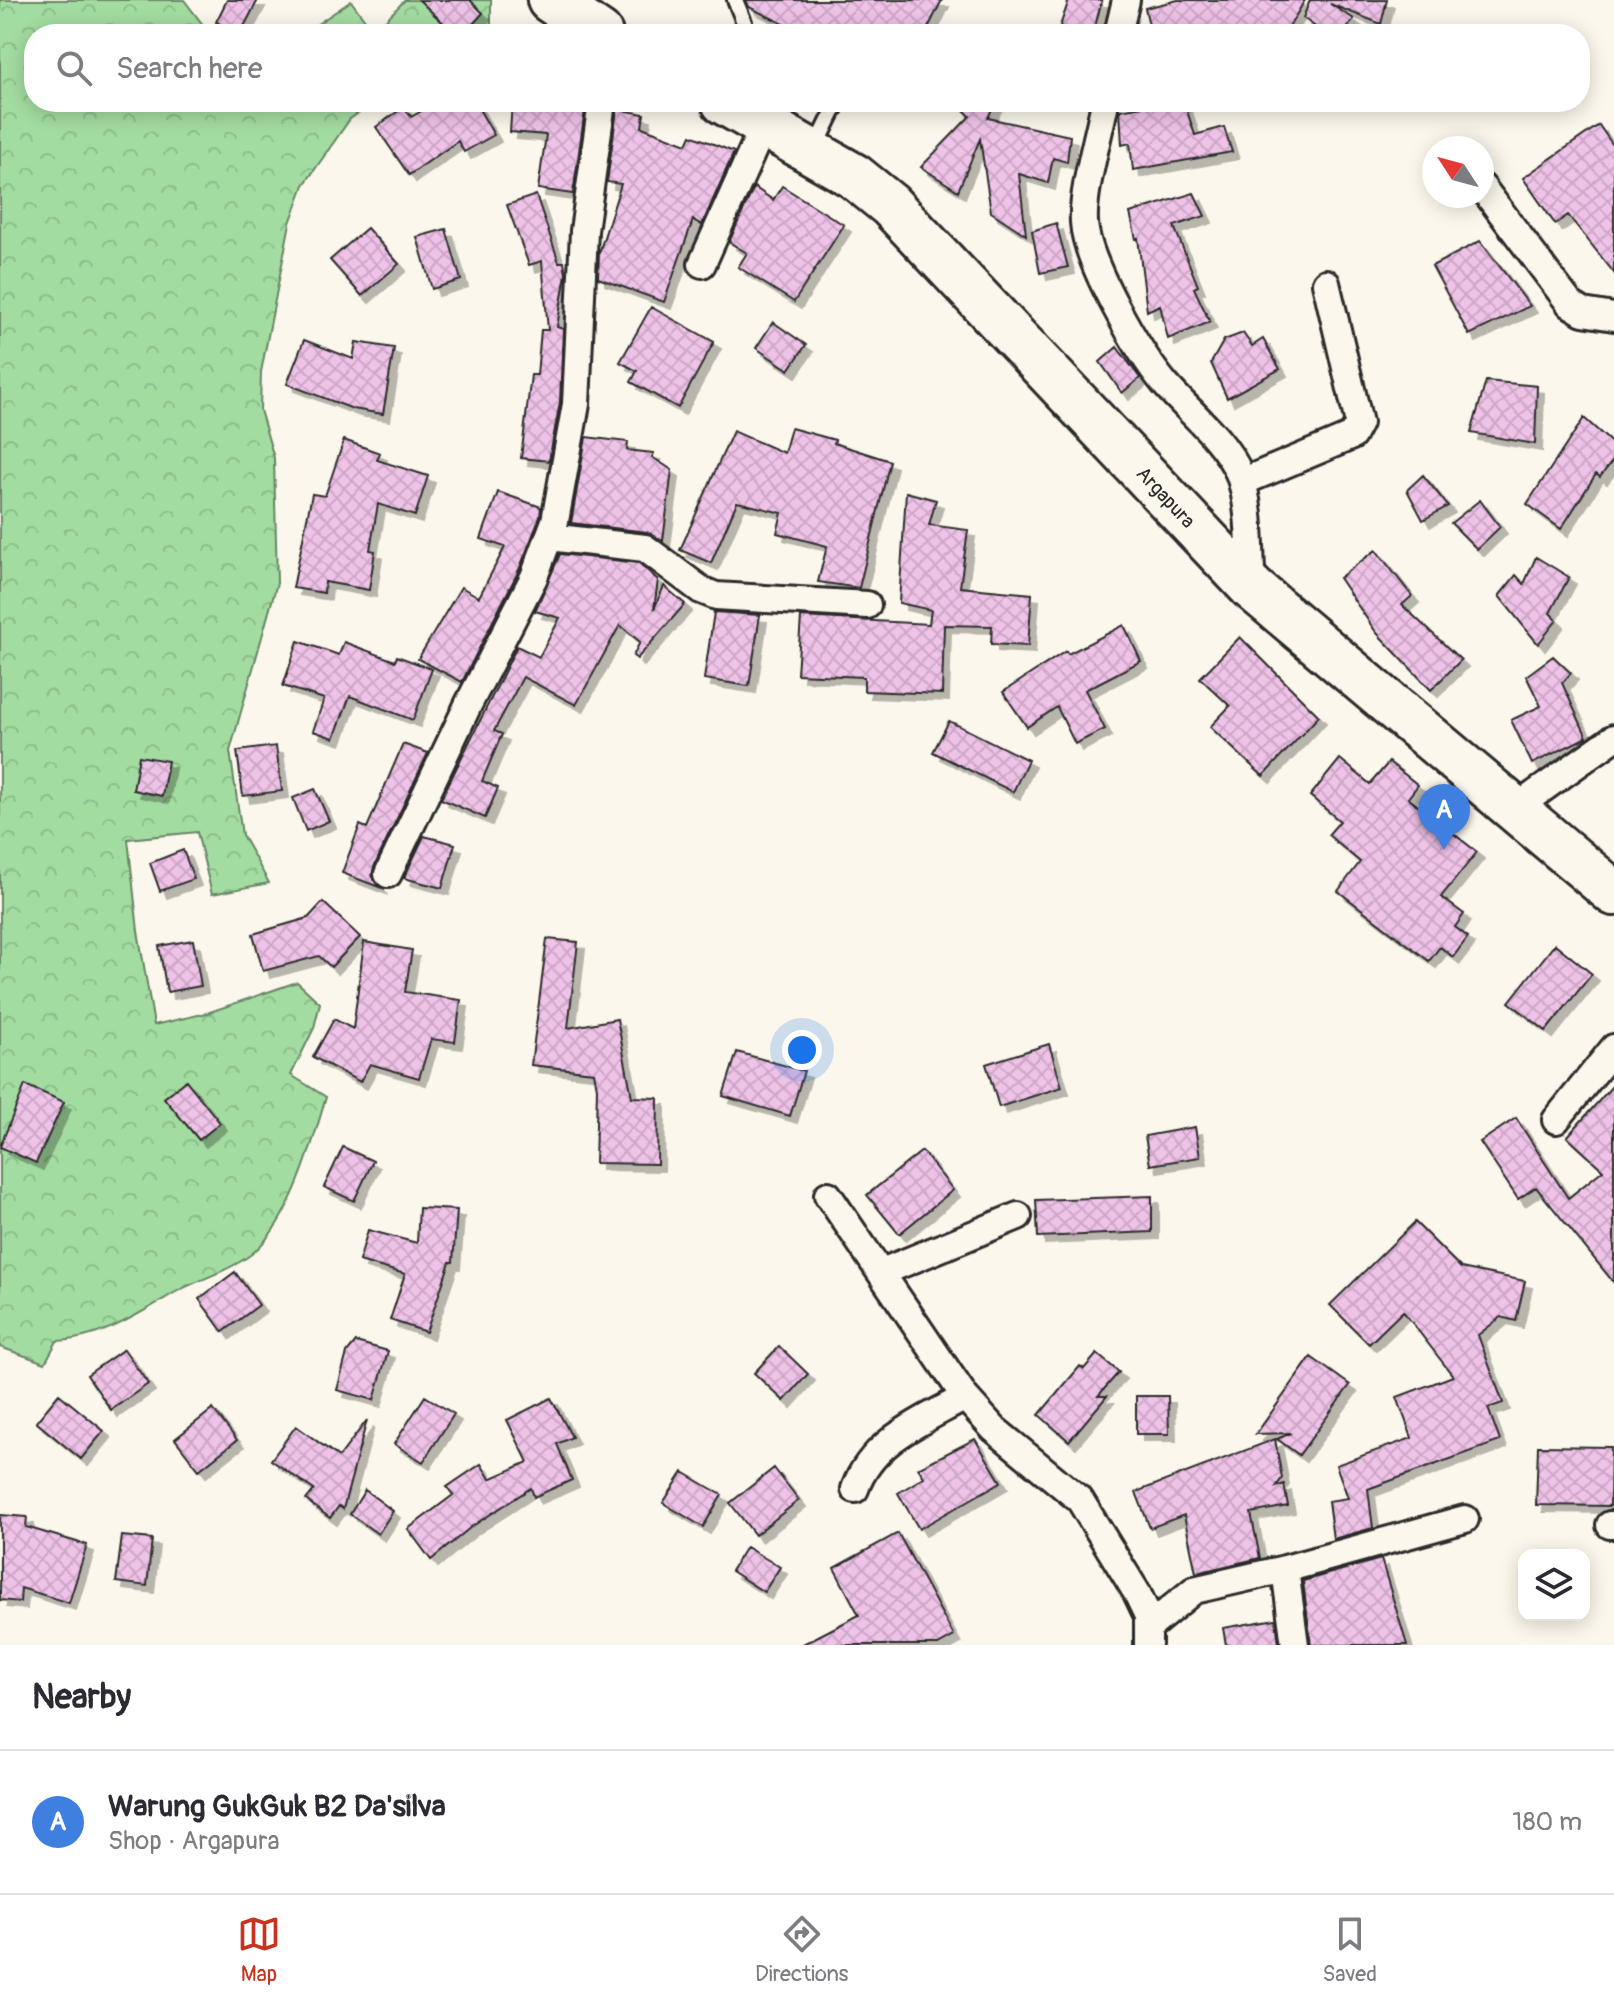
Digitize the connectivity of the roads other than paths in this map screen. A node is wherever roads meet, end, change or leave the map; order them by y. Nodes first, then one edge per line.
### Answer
1 (550, 0) edge
2 (735, 0) edge
3 (1126, 0) edge
4 (585, 24) edge
5 (744, 24) edge
6 (1120, 24) edge
7 (601, 112) edge
8 (741, 112) edge
9 (833, 112) edge
10 (1103, 112) edge
11 (764, 125) junction
12 (813, 153) junction
13 (1494, 203) edge
14 (702, 264) dead end
15 (1326, 283) dead end
16 (1614, 317) edge
17 (1242, 482) junction
18 (549, 537) junction
19 (1252, 588) junction
20 (867, 605) dead end
21 (1614, 738) edge
22 (1514, 809) junction
23 (388, 874) dead end
24 (1614, 893) edge
25 (1614, 1048) edge
26 (1556, 1120) dead end
27 (828, 1195) dead end
28 (1018, 1216) dead end
29 (882, 1272) junction
30 (965, 1397) junction
31 (855, 1489) dead end
32 (1465, 1519) dead end
33 (1285, 1569) junction
34 (1148, 1636) edge
35 (1295, 1645) edge

1 - 4 highway
2 - 5 lane
3 - 6 street
7 - 18 street
8 - 11 highway, Argapura
9 - 12 lane
10 - 17 street
11 - 12 highway, Argapura
11 - 14 street
12 - 19 highway, Argapura
13 - 16 street
15 - 17 street
17 - 19 street
18 - 20 street
18 - 23 street
19 - 22 highway, Argapura
21 - 22 street
22 - 24 highway, Argapura
25 - 26 street
27 - 29 street
28 - 29 street
29 - 30 street
30 - 31 street
30 - 34 street
32 - 33 street
33 - 34 street
33 - 35 street

